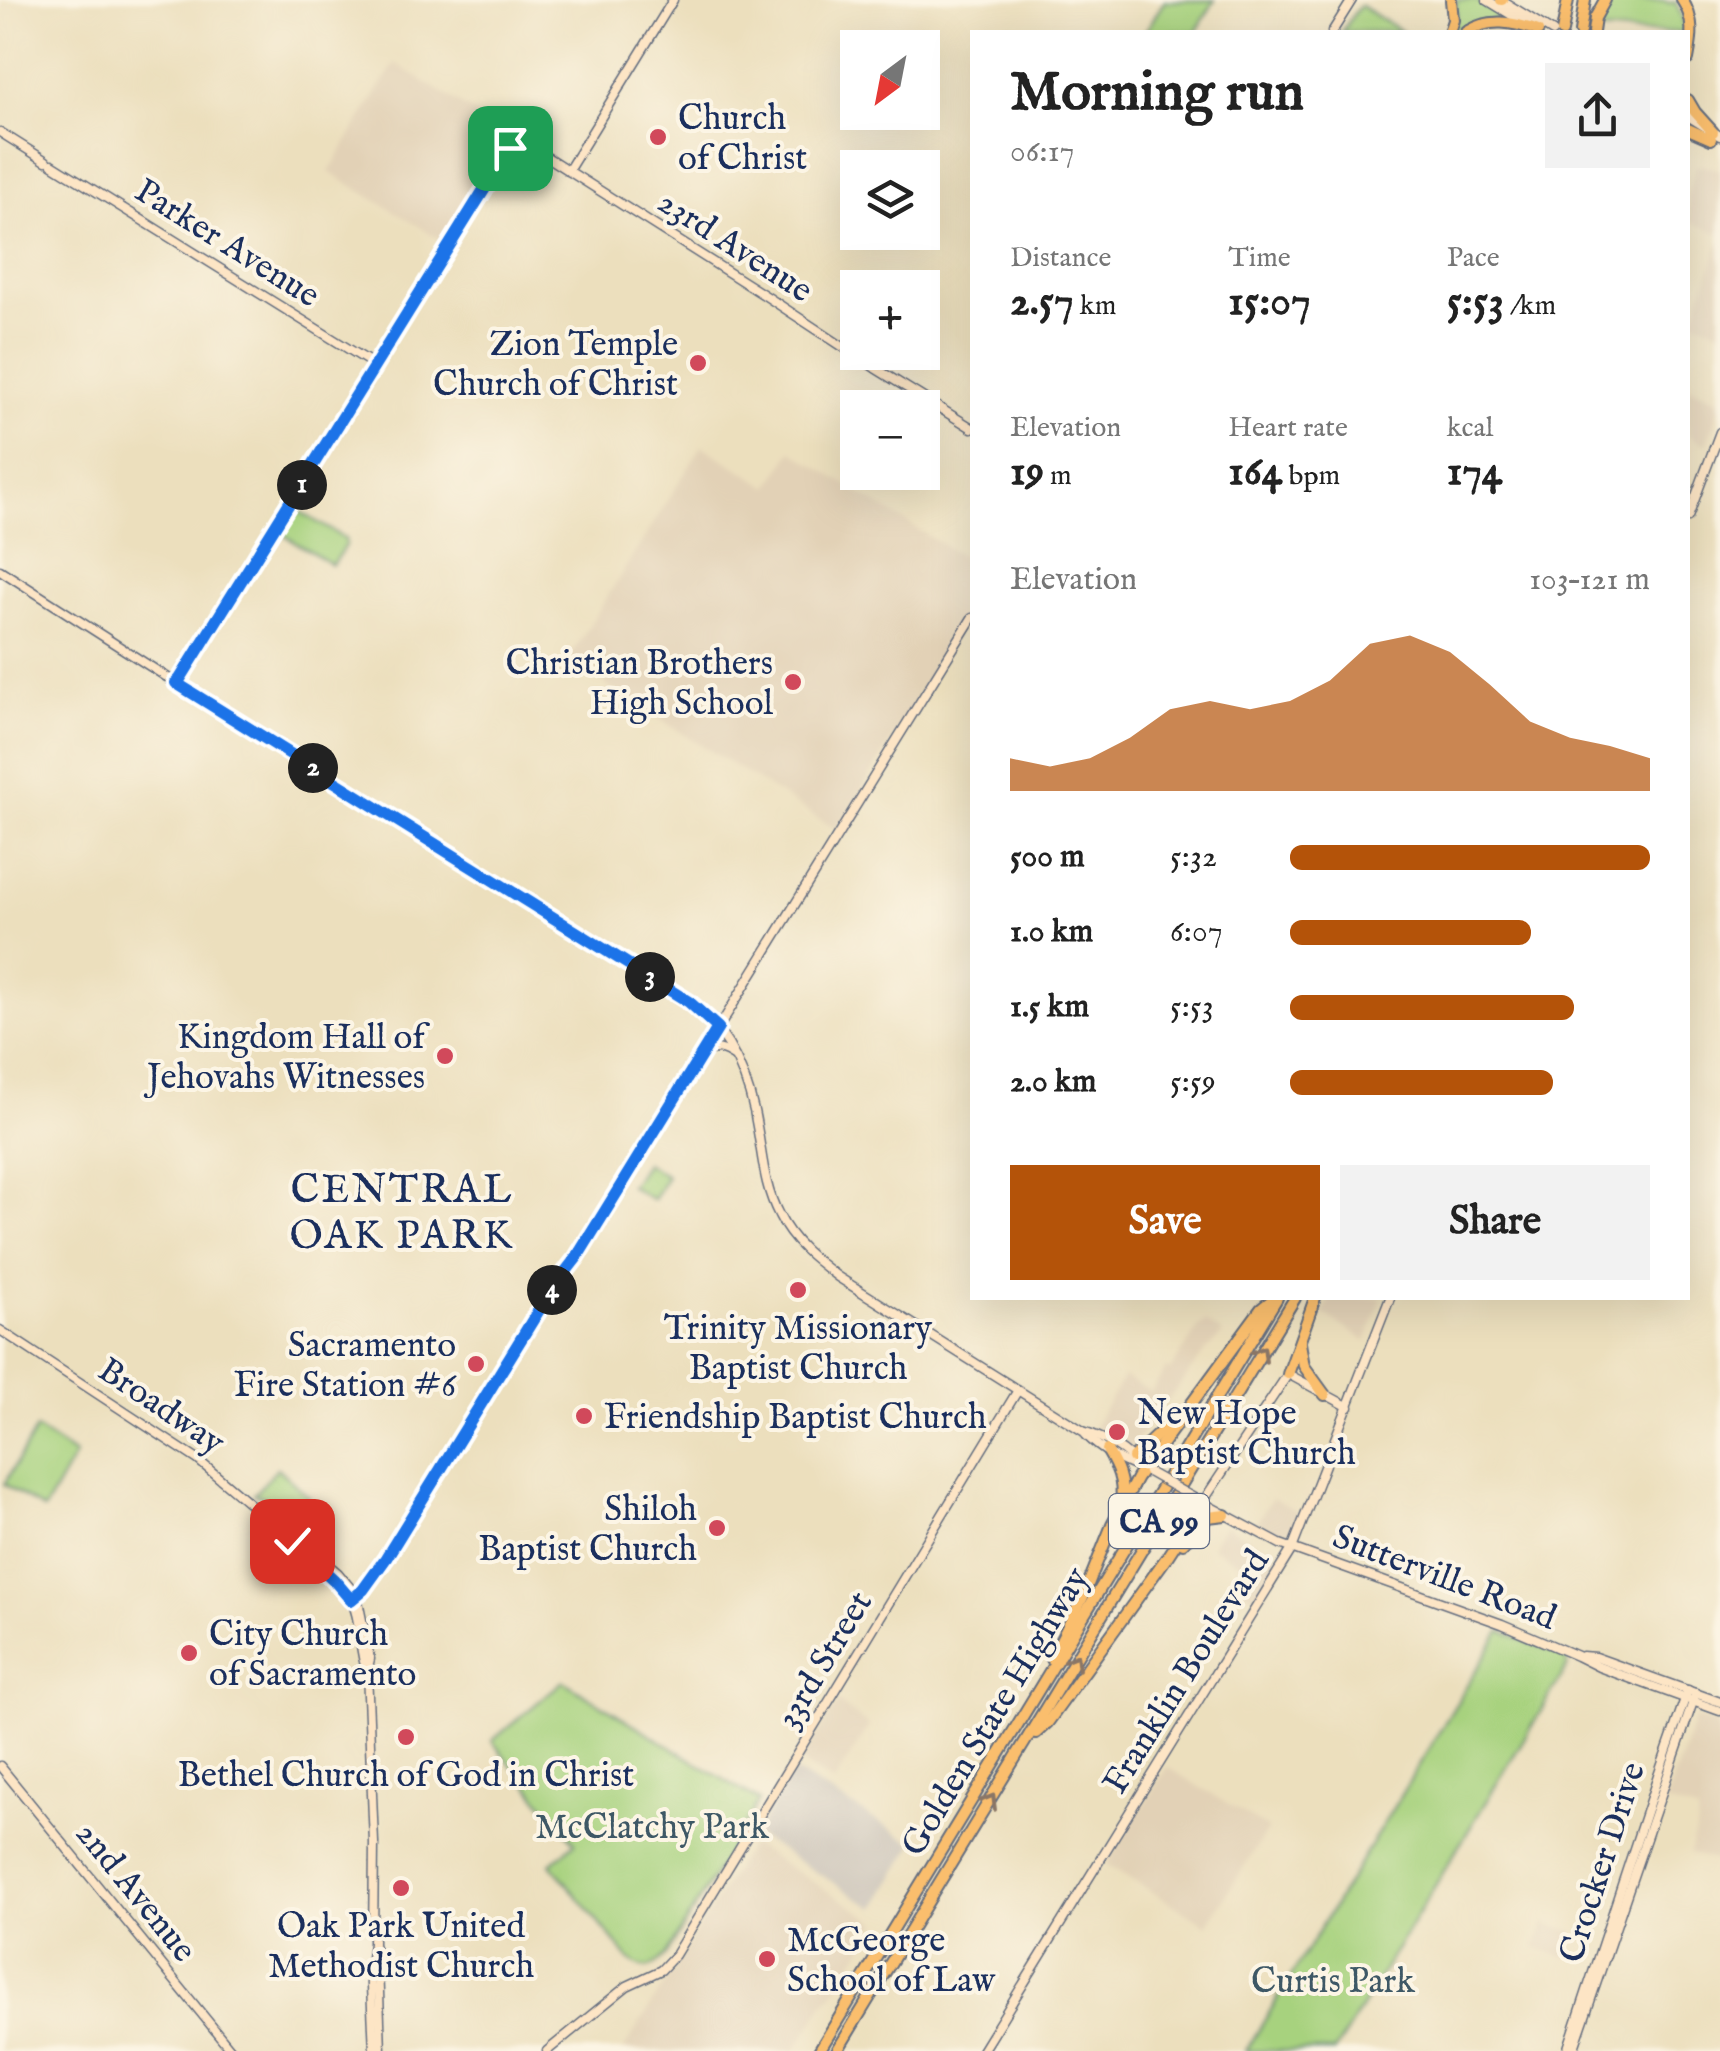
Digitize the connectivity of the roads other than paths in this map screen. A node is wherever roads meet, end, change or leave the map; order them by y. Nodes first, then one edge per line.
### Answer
1 (673, 0) edge
2 (1352, 0) edge
3 (1452, 0) edge
4 (1488, 0) edge
5 (1501, 0) edge
6 (1585, 0) edge
7 (1605, 0) edge
8 (1679, 0) edge
9 (1567, 1) edge
10 (1540, 29) edge
11 (1333, 30) edge
12 (1450, 30) edge
13 (1471, 30) edge
14 (1562, 30) edge
15 (1580, 30) edge
16 (1593, 30) edge
17 (1687, 30) edge
18 (1690, 49) edge
19 (1690, 103) edge
20 (1690, 118) edge
21 (1690, 128) edge
22 (0, 132) edge
23 (1716, 138) edge
24 (568, 171) junction
25 (376, 366) junction
26 (970, 427) edge
27 (1720, 432) edge
28 (1690, 512) edge
29 (0, 570) edge
30 (970, 621) edge
31 (176, 683) junction
32 (718, 1028) junction
33 (703, 1054) junction
34 (735, 1057) junction
35 (1273, 1300) edge
36 (1275, 1300) edge
37 (1294, 1300) edge
38 (1314, 1300) edge
39 (1389, 1300) edge
40 (0, 1330) edge
41 (1300, 1338) junction
42 (1288, 1374) junction
43 (1018, 1390) junction
44 (1325, 1395) junction
45 (1190, 1404) junction
46 (1349, 1407) junction
47 (1083, 1431) junction
48 (1107, 1450) junction
49 (1132, 1458) junction
50 (1146, 1470) junction
51 (1199, 1500) junction
52 (1118, 1512) junction
53 (1225, 1515) junction
54 (1292, 1549) junction
55 (1166, 1557) junction
56 (354, 1598) junction
57 (1578, 1656) junction
58 (1622, 1676) junction
59 (1654, 1679) junction
60 (1691, 1696) junction
61 (1720, 1702) edge
62 (1720, 1711) edge
63 (1022, 1718) junction
64 (1024, 1744) junction
65 (0, 1766) edge
66 (232, 2051) edge
67 (378, 2051) edge
68 (546, 2051) edge
69 (819, 2051) edge
70 (837, 2051) edge
71 (982, 2051) edge
72 (1570, 2051) edge

1 - 24 street
2 - 11 street
3 - 12 highway
4 - 10 street
5 - 10 street
6 - 15 highway
7 - 16 highway
8 - 17 highway
8 - 18 highway
9 - 14 highway
10 - 13 highway
19 - 23 highway
20 - 23 street
21 - 23 highway
22 - 25 street, Parker Avenue
24 - 25 street, 23rd Avenue
24 - 26 street, 23rd Avenue
25 - 31 street
27 - 28 street
29 - 31 street
30 - 32 street
31 - 32 street
32 - 33 street
32 - 34 street
33 - 34 street
33 - 56 street
34 - 43 street
35 - 45 highway
36 - 63 highway, Golden State Highway / CA 99
64 -> 37 highway, Golden State Highway / CA 99
38 - 41 highway
39 - 46 street, Franklin Boulevard
40 - 56 street, Broadway
41 - 42 highway
41 - 44 highway
42 - 44 street
42 - 51 street
43 - 47 street
43 - 68 street, 33rd Street
44 - 46 street
45 - 49 highway
45 - 50 highway
46 - 54 street, Franklin Boulevard
47 - 48 street
47 - 49 street
48 - 50 street
48 - 52 highway
49 - 50 street
50 - 51 street, Sutterville Road, bridge
50 - 52 highway
51 - 53 street, Sutterville Road
51 - 55 highway
52 - 63 highway
53 - 54 street, Sutterville Road
53 - 55 highway
54 - 57 street, Sutterville Road
54 - 71 street, Franklin Boulevard
55 - 64 highway
56 - 67 street
57 - 58 street, Sutterville Road
57 - 59 street, Sutterville Road
58 - 59 street
58 - 60 street, Sutterville Road
59 - 60 street, Sutterville Road
60 - 61 street, Sutterville Road
60 - 62 street, Sutterville Road
60 - 72 street, Crocker Drive
63 - 69 highway, Golden State Highway / CA 99
70 -> 64 highway, Golden State Highway / CA 99
65 - 66 street, 2nd Avenue

